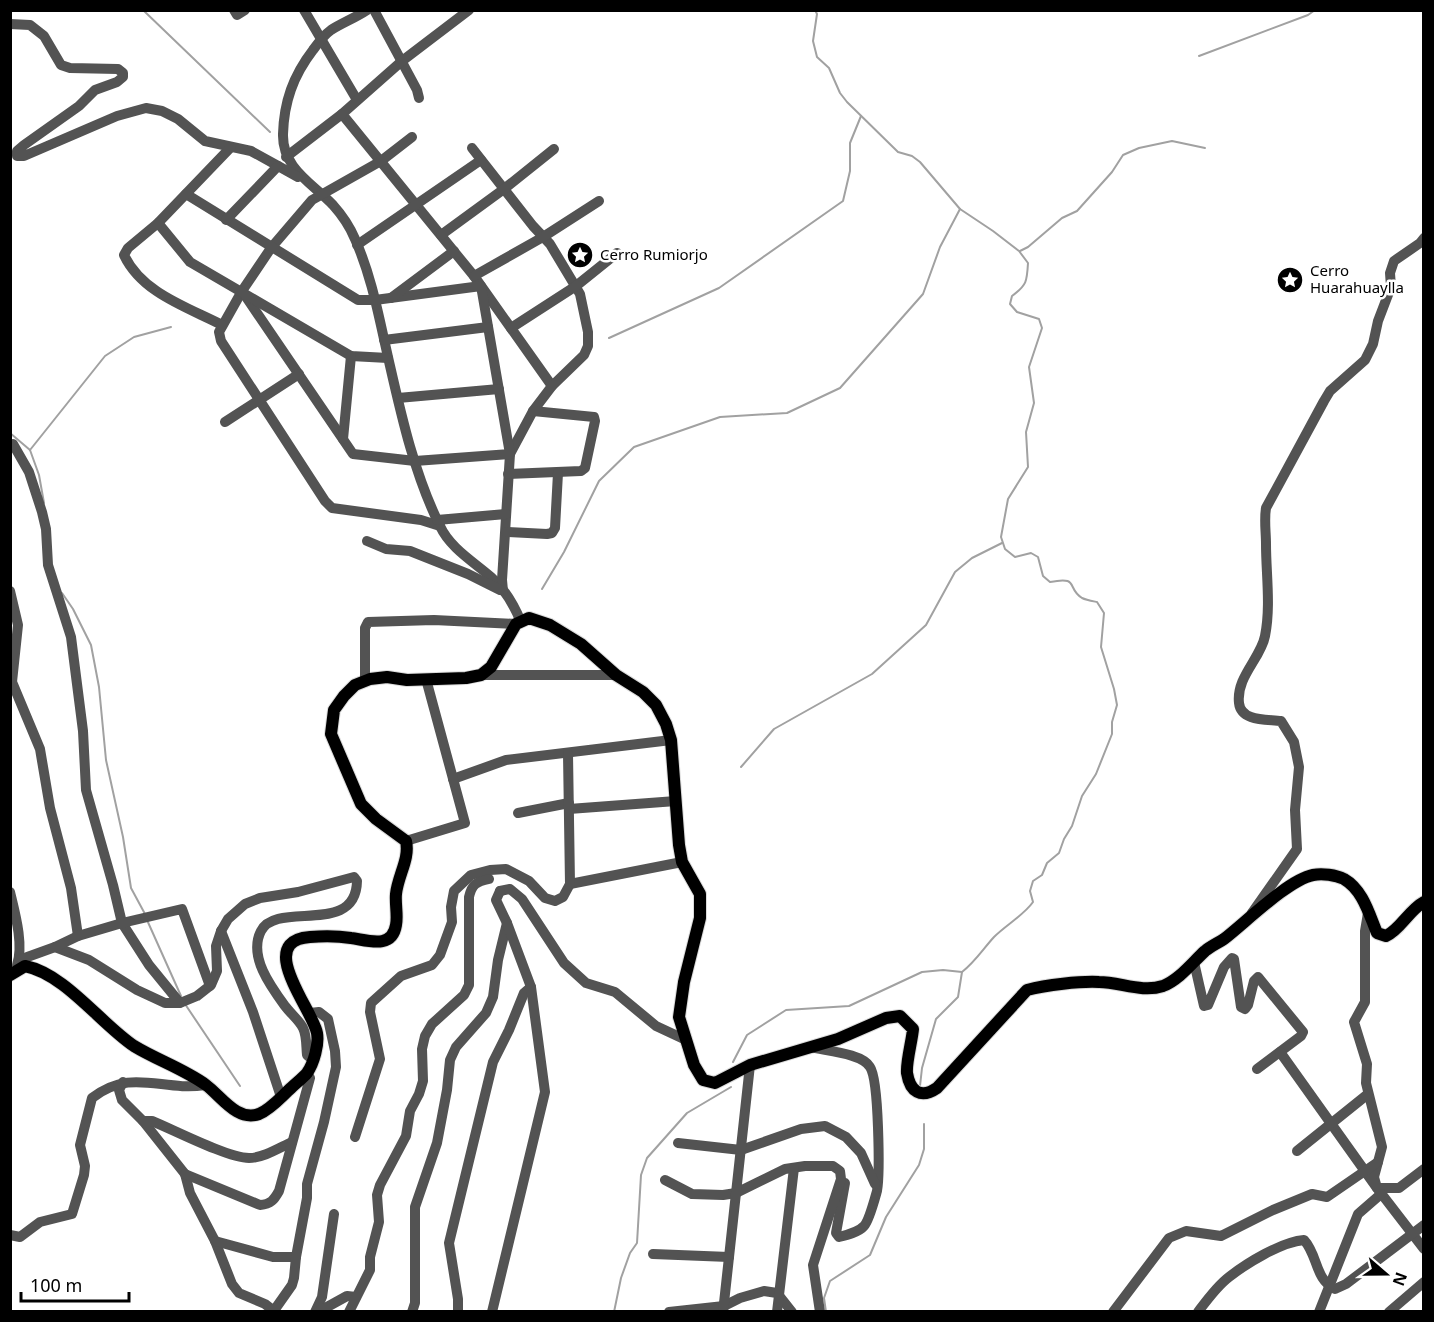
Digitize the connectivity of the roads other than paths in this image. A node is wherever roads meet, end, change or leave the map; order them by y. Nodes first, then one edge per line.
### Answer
1 (234, 10) edge
2 (245, 10) edge
3 (304, 10) edge
4 (367, 10) edge
5 (374, 10) edge
6 (469, 10) edge
7 (10, 24) edge
8 (321, 40) junction
9 (402, 60) junction
10 (419, 99) dead end
11 (357, 100) junction
12 (342, 114) junction
13 (412, 137) dead end
14 (231, 147) junction
15 (472, 148) dead end
16 (554, 149) dead end
17 (286, 157) junction
18 (481, 160) junction
19 (381, 161) junction
20 (279, 166) junction
21 (308, 183) junction
22 (504, 189) junction
23 (186, 194) junction
24 (323, 196) junction
25 (599, 201) dead end
26 (415, 204) junction
27 (226, 220) junction
28 (158, 223) junction
29 (441, 235) junction
30 (543, 237) junction
31 (1424, 238) edge
32 (357, 245) junction
33 (271, 248) junction
34 (454, 251) junction
35 (617, 253) dead end
36 (474, 276) junction
37 (481, 286) junction
38 (576, 286) junction
39 (242, 291) junction
40 (391, 298) junction
41 (375, 300) junction
42 (222, 325) junction
43 (488, 327) junction
44 (511, 328) junction
45 (384, 340) junction
46 (351, 356) junction
47 (388, 358) junction
48 (299, 374) junction
49 (552, 386) junction
50 (499, 389) junction
51 (398, 398) junction
52 (259, 400) junction
53 (532, 411) junction
54 (225, 422) dead end
55 (343, 439) junction
56 (13, 444) dead end
57 (510, 454) junction
58 (415, 461) junction
59 (558, 473) junction
60 (508, 474) junction
61 (506, 514) junction
62 (439, 523) junction
63 (506, 532) junction
64 (367, 541) dead end
65 (10, 591) edge
66 (503, 591) junction
67 (518, 623) junction
68 (481, 675) junction
69 (616, 675) junction
70 (426, 679) junction
71 (365, 681) junction
72 (671, 740) junction
73 (568, 754) junction
74 (453, 779) junction
75 (676, 801) junction
76 (569, 806) junction
77 (518, 813) dead end
78 (405, 841) junction
79 (682, 862) junction
80 (489, 874) junction
81 (570, 884) junction
82 (500, 891) junction
83 (10, 892) edge
84 (1424, 902) edge
85 (1368, 913) junction
86 (1248, 918) junction
87 (122, 923) junction
88 (507, 923) junction
89 (221, 931) junction
90 (78, 936) junction
91 (55, 947) junction
92 (1194, 962) junction
93 (15, 968) edge
94 (210, 986) junction
95 (531, 987) junction
96 (180, 1003) junction
97 (310, 1013) junction
98 (686, 1040) junction
99 (809, 1047) junction
100 (1280, 1052) junction
101 (312, 1059) junction
102 (750, 1065) junction
103 (1257, 1069) dead end
104 (307, 1072) junction
105 (123, 1082) junction
106 (206, 1085) junction
107 (1368, 1094) junction
108 (281, 1097) junction
109 (142, 1121) junction
110 (1331, 1124) junction
111 (355, 1137) dead end
112 (292, 1142) junction
113 (678, 1143) dead end
114 (741, 1150) junction
115 (1297, 1151) dead end
116 (1378, 1162) junction
117 (795, 1168) junction
118 (1424, 1169) edge
119 (840, 1171) junction
120 (1365, 1171) junction
121 (185, 1174) junction
122 (665, 1180) dead end
123 (877, 1190) junction
124 (1379, 1191) junction
125 (736, 1193) junction
126 (334, 1214) dead end
127 (1424, 1225) edge
128 (1412, 1233) junction
129 (10, 1235) edge
130 (215, 1241) junction
131 (1424, 1248) edge
132 (652, 1254) dead end
133 (296, 1257) junction
134 (729, 1257) junction
135 (1424, 1282) edge
136 (1328, 1286) junction
137 (779, 1296) junction
138 (356, 1297) junction
139 (724, 1309) edge
140 (274, 1311) edge
141 (317, 1311) edge
142 (349, 1311) edge
143 (412, 1311) edge
144 (458, 1311) edge
145 (492, 1311) edge
146 (669, 1311) edge
147 (777, 1311) edge
148 (792, 1311) edge
149 (820, 1311) edge
150 (1113, 1311) edge
151 (1198, 1311) edge
152 (1319, 1311) edge
153 (1389, 1311) edge

1 - 2 street
3 - 8 street
4 - 8 street
5 - 9 street
6 - 9 street
7 - 14 street
8 - 11 street
8 - 17 street
9 - 10 street
9 - 11 street
11 - 12 street
12 - 17 street
12 - 19 street
13 - 19 street
14 - 20 street
14 - 23 street
15 - 18 street
16 - 22 street
17 - 21 street
18 - 22 street
18 - 26 street
19 - 24 street
19 - 26 street
20 - 21 street
20 - 27 street
21 - 24 street
22 - 29 street
22 - 30 street
23 - 27 street
23 - 28 street
24 - 32 street
24 - 33 street
25 - 30 street
26 - 29 street
26 - 32 street
27 - 33 street
28 - 39 street
28 - 42 street
29 - 34 street
30 - 36 street
30 - 38 street
31 - 86 street
32 - 41 street
33 - 39 street
33 - 41 street
34 - 36 street
34 - 40 street
35 - 38 street
36 - 37 street
37 - 40 street
37 - 43 street
37 - 44 street
38 - 44 street
38 - 49 street
39 - 42 street
39 - 46 street
39 - 48 street
40 - 41 street
41 - 45 street
42 - 52 street
43 - 45 street
43 - 50 street
44 - 49 street
45 - 47 street
46 - 47 street
46 - 55 street
47 - 51 street
48 - 52 street
48 - 55 street
49 - 53 street
50 - 51 street
50 - 57 street
51 - 58 street
52 - 54 street
52 - 62 street
53 - 57 street
53 - 59 street
55 - 58 street
56 - 87 street
57 - 58 street
57 - 60 street
58 - 62 street
59 - 60 street
59 - 63 street
60 - 61 street
61 - 62 street
61 - 63 street
62 - 66 street
63 - 66 street
64 - 66 street
65 - 90 street
66 - 67 street
67 - 68 main road
67 - 69 main road
67 - 71 street
68 - 69 street
68 - 70 main road
69 - 72 main road
70 - 71 main road
70 - 74 street
71 - 78 main road
72 - 73 street
72 - 75 main road
73 - 74 street
73 - 76 street
74 - 78 street
75 - 76 street
75 - 79 main road
76 - 77 street
76 - 81 street
78 - 97 main road
79 - 81 street
79 - 98 main road
80 - 81 street
80 - 82 street
80 - 111 street
80 - 138 street
82 - 88 street
82 - 98 street
83 - 93 street
84 - 85 main road
85 - 86 main road
85 - 107 street
86 - 92 main road
87 - 90 street
87 - 94 street
87 - 96 street
88 - 95 street
88 - 143 street
89 - 94 street
89 - 101 street
89 - 108 street
90 - 91 street
91 - 93 street
91 - 96 street
92 - 99 main road
92 - 100 street
93 - 106 main road
94 - 96 street
95 - 144 street
95 - 145 street
97 - 101 main road
97 - 133 street
98 - 102 main road
99 - 102 main road
99 - 123 street
100 - 103 street
100 - 110 street
101 - 104 main road
102 - 114 street
104 - 108 main road
104 - 112 street
105 - 106 street
105 - 109 street
105 - 129 street
106 - 108 main road
107 - 110 street
107 - 116 street
109 - 112 street
109 - 121 street
110 - 115 street
110 - 120 street
112 - 121 street
113 - 114 street
114 - 123 street
114 - 125 street
116 - 120 street
116 - 124 street
117 - 119 street
117 - 125 street
117 - 137 street
118 - 124 street
119 - 123 street
119 - 149 street
120 - 124 street
120 - 150 street
121 - 130 street
122 - 125 street
124 - 128 street
124 - 136 street
125 - 134 street
126 - 141 street
127 - 128 street
128 - 131 street
128 - 136 street
130 - 133 street
130 - 140 street
132 - 134 street
133 - 140 street
134 - 139 street
135 - 153 street
136 - 151 street
136 - 152 street
137 - 139 street
137 - 147 street
137 - 148 street
138 - 141 street
138 - 142 street
139 - 146 street

